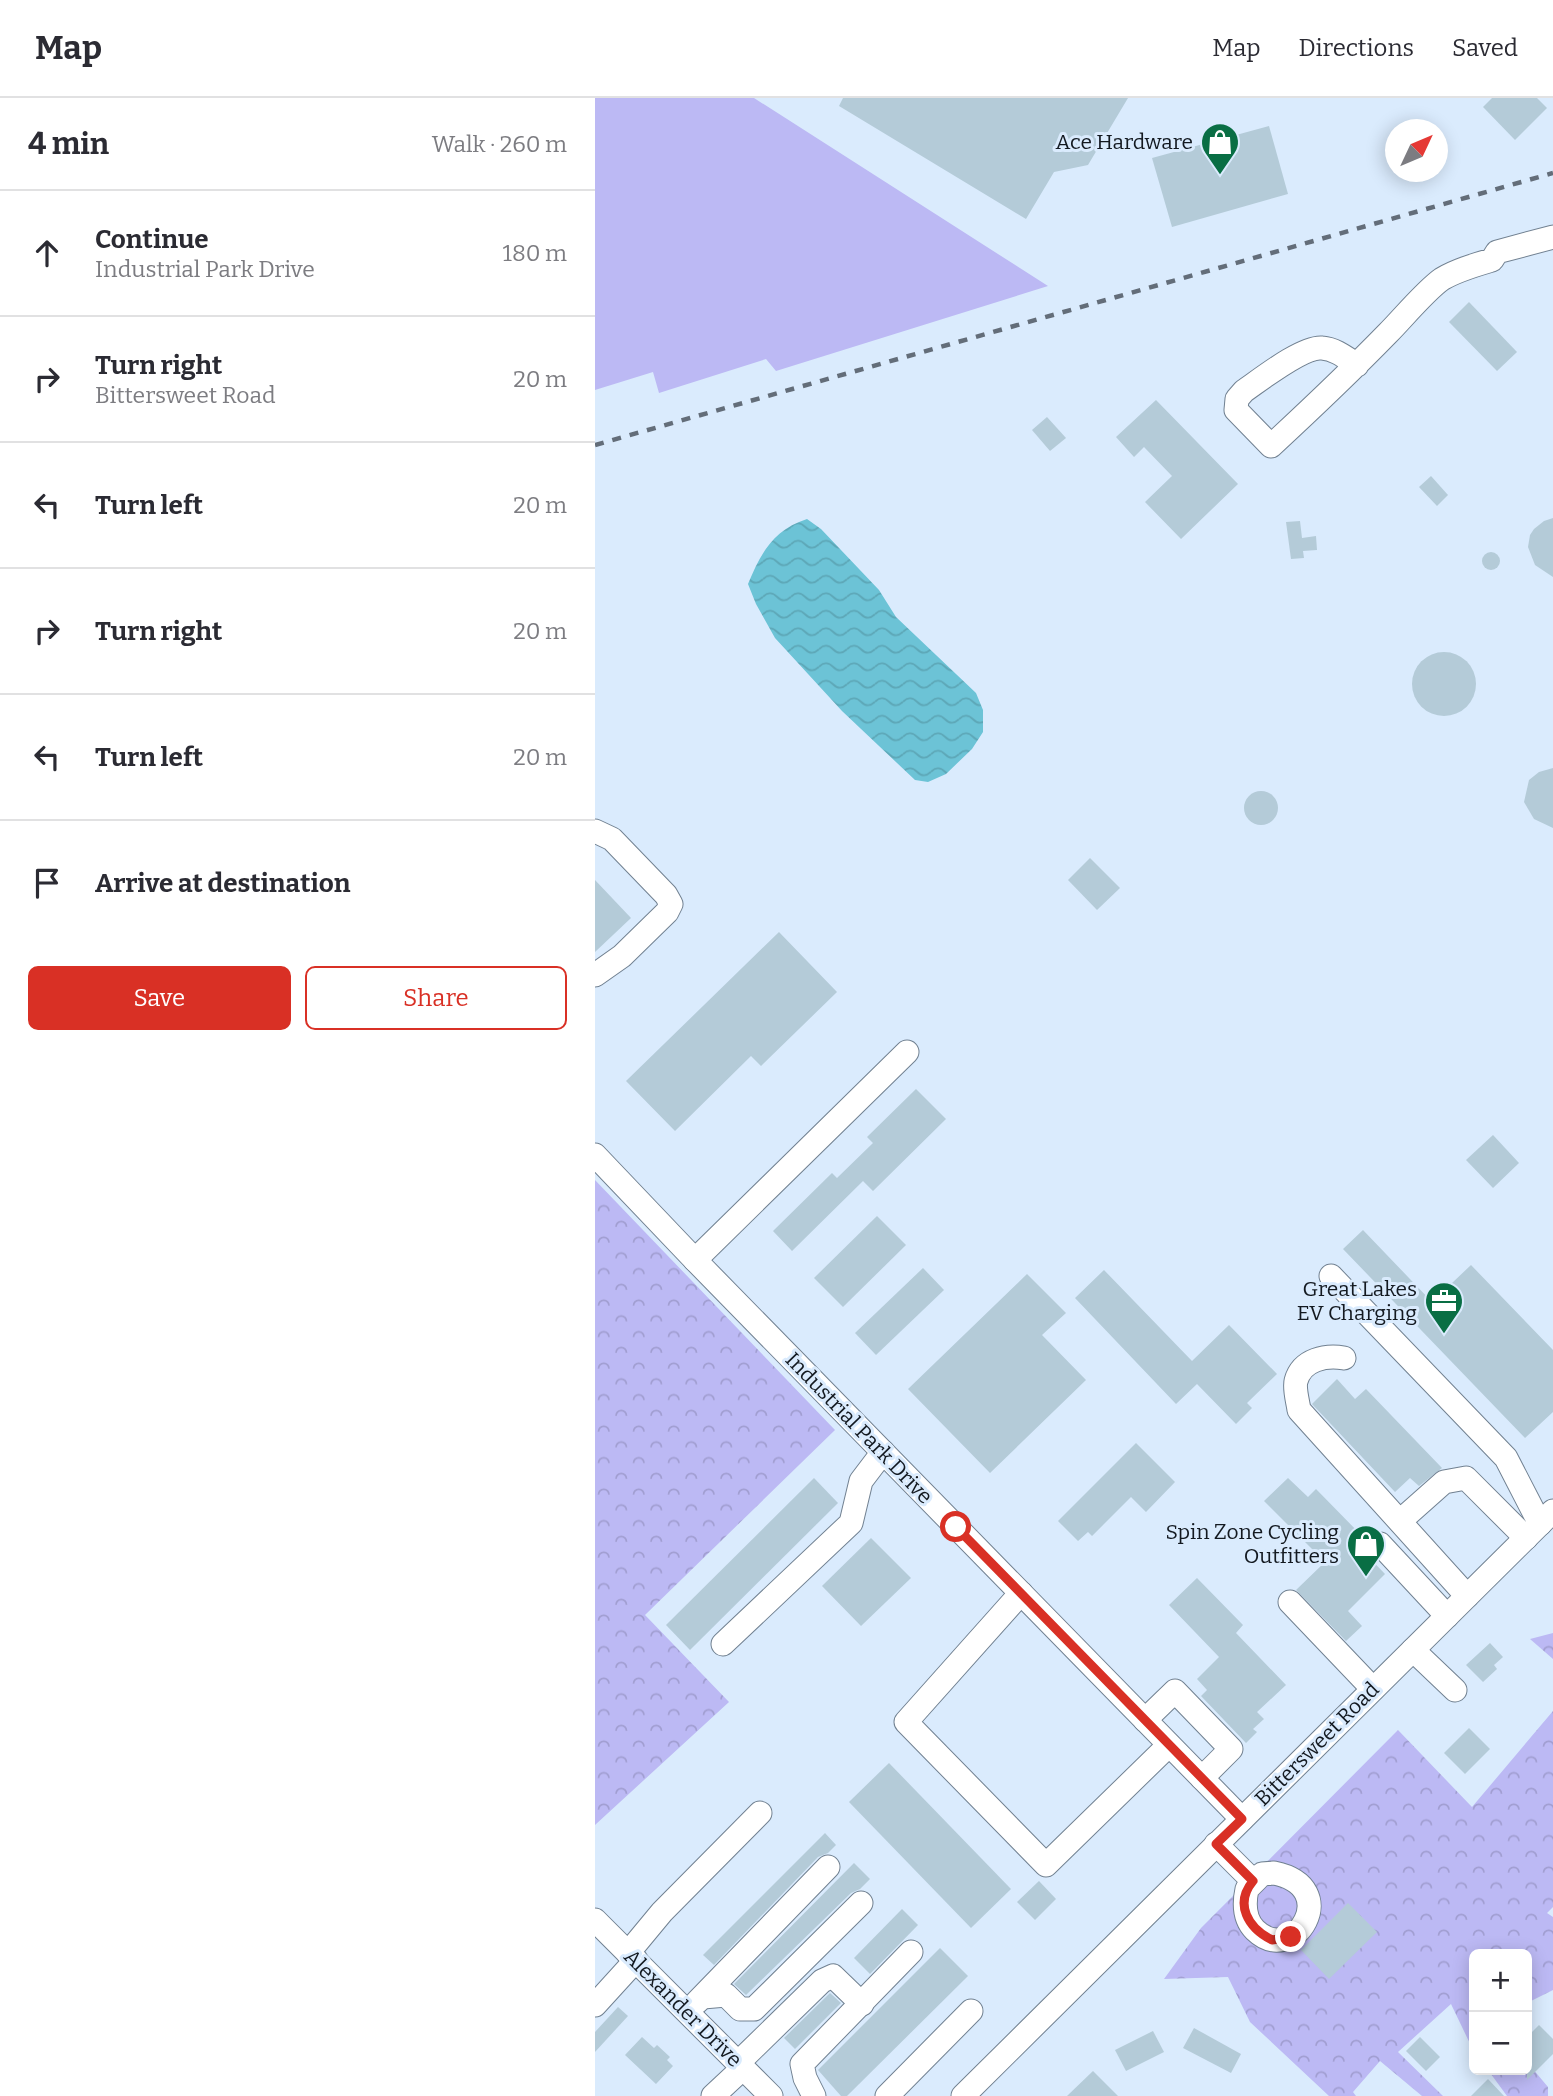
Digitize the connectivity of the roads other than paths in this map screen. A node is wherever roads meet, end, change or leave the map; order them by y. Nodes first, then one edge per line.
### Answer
1 (1553, 237) edge
2 (1553, 251) edge
3 (1492, 260) junction
4 (1357, 365) junction
5 (595, 831) edge
6 (595, 975) edge
7 (907, 1052) dead end
8 (595, 1155) edge
9 (695, 1260) junction
10 (1332, 1276) dead end
11 (1344, 1358) dead end
12 (883, 1452) junction
13 (1400, 1521) junction
14 (1540, 1524) edge
15 (1380, 1544) dead end
16 (1021, 1593) junction
17 (1467, 1596) junction
18 (1290, 1602) dead end
19 (1447, 1616) junction
20 (723, 1644) dead end
21 (1413, 1650) junction
22 (1373, 1689) junction
23 (1455, 1690) dead end
24 (1145, 1720) junction
25 (1170, 1745) junction
26 (1202, 1778) junction
27 (760, 1813) dead end
28 (1242, 1819) junction
29 (1216, 1844) junction
30 (828, 1867) dead end
31 (1253, 1881) dead end
32 (860, 1903) dead end
33 (595, 1920) edge
34 (912, 1952) dead end
35 (632, 1956) junction
36 (862, 2004) junction
37 (595, 2005) edge
38 (695, 2005) junction
39 (971, 2011) dead end
40 (741, 2066) junction
41 (713, 2096) edge
42 (771, 2096) edge
43 (814, 2096) edge
44 (887, 2096) edge
45 (963, 2096) edge

1 - 3 street
2 - 3 street
3 - 4 street
4 - 4 street
5 - 6 street
7 - 9 street
8 - 9 street, Industrial Park Drive
9 - 12 street, Industrial Park Drive
10 - 14 street
11 - 13 street
12 - 16 street, Industrial Park Drive
12 - 20 street
13 - 14 street
13 - 17 street
14 - 17 street, Bittersweet Road
15 - 19 street
16 - 24 street, Industrial Park Drive
16 - 25 street
17 - 19 street, Bittersweet Road
18 - 22 street
19 - 21 street, Bittersweet Road
21 - 22 street, Bittersweet Road
21 - 23 street
22 - 28 street, Bittersweet Road
24 - 25 street, Industrial Park Drive
24 - 26 street
25 - 26 street, Industrial Park Drive
26 - 28 street, Industrial Park Drive
27 - 35 street
28 - 29 street, Bittersweet Road
29 - 31 street
29 - 45 street, Bittersweet Road
30 - 38 street
32 - 38 street
33 - 35 street, Alexander Drive
34 - 36 street
35 - 37 street
35 - 38 street, Alexander Drive
36 - 40 street
36 - 43 street
38 - 40 street, Alexander Drive
39 - 44 street
40 - 41 street
40 - 42 street, Alexander Drive

